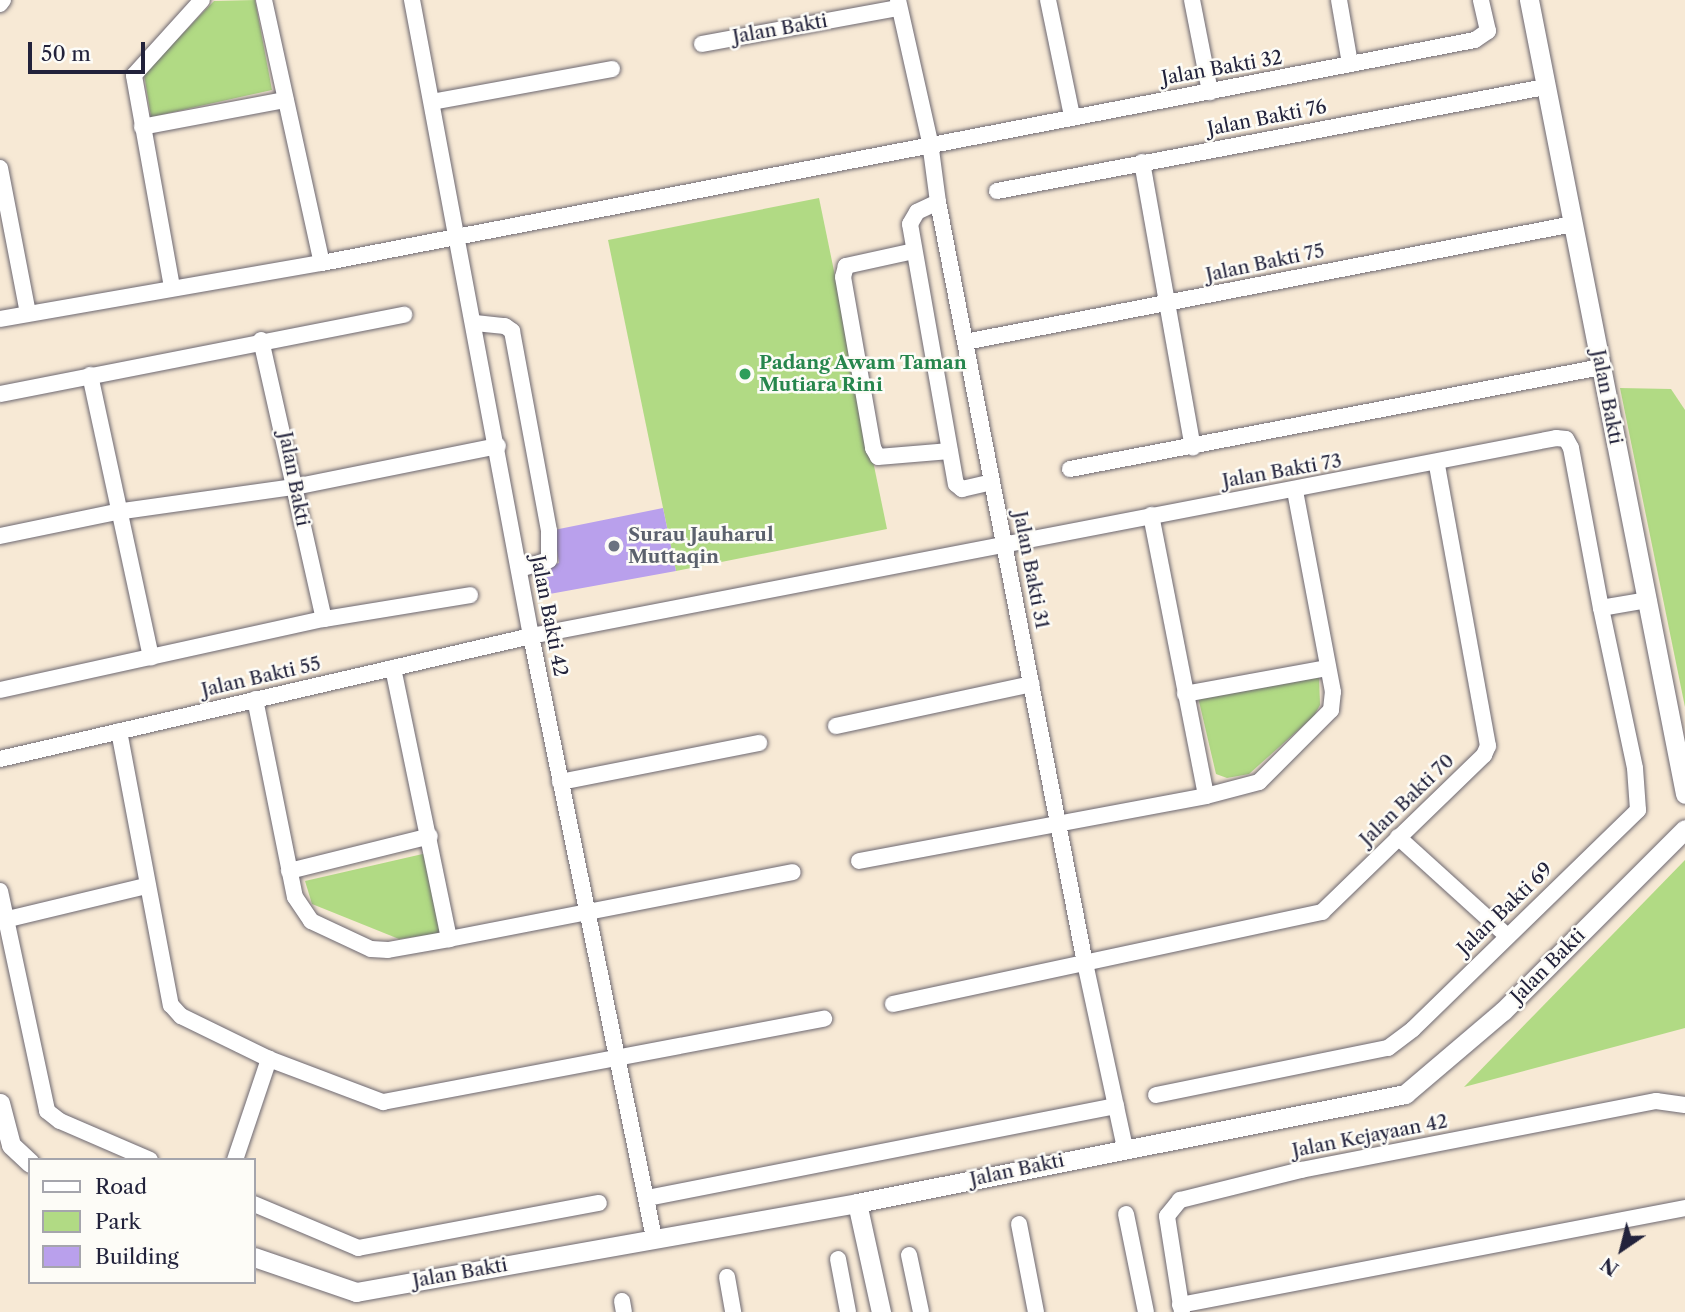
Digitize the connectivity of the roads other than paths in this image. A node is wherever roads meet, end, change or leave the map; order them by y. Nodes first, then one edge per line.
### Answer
1 (202, 0) edge
2 (264, 0) edge
3 (412, 0) edge
4 (1048, 0) edge
5 (1192, 0) edge
6 (1339, 0) edge
7 (1481, 0) edge
8 (1529, 0) edge
9 (899, 4) edge
10 (702, 44) dead end
11 (1350, 64) junction
12 (612, 69) dead end
13 (1545, 87) junction
14 (1210, 92) junction
15 (285, 100) junction
16 (432, 102) junction
17 (1072, 116) junction
18 (142, 127) junction
19 (930, 142) junction
20 (1142, 162) junction
21 (0, 168) edge
22 (997, 191) dead end
23 (938, 202) junction
24 (1573, 224) junction
25 (458, 233) junction
26 (915, 251) junction
27 (322, 263) junction
28 (172, 286) junction
29 (1167, 304) junction
30 (28, 313) junction
31 (404, 315) dead end
32 (0, 319) edge
33 (475, 323) junction
34 (261, 340) junction
35 (965, 342) junction
36 (1601, 367) junction
37 (90, 375) junction
38 (0, 394) edge
39 (498, 446) junction
40 (1194, 447) junction
41 (950, 451) junction
42 (1437, 464) junction
43 (1069, 469) dead end
44 (992, 482) junction
45 (294, 487) junction
46 (1295, 491) junction
47 (116, 512) junction
48 (1151, 515) junction
49 (0, 536) edge
50 (1005, 542) junction
51 (519, 569) junction
52 (470, 595) dead end
53 (1648, 600) junction
54 (1601, 608) junction
55 (324, 619) junction
56 (531, 636) junction
57 (150, 657) junction
58 (393, 668) junction
59 (1327, 668) junction
60 (1032, 684) junction
61 (0, 690) edge
62 (1185, 694) junction
63 (255, 699) junction
64 (836, 726) dead end
65 (119, 731) junction
66 (759, 743) dead end
67 (0, 758) edge
68 (560, 782) junction
69 (1685, 794) edge
70 (1206, 796) junction
71 (1060, 820) junction
72 (1685, 829) edge
73 (430, 836) junction
74 (1398, 837) junction
75 (859, 861) dead end
76 (289, 871) junction
77 (793, 872) dead end
78 (146, 886) junction
79 (0, 891) edge
80 (588, 910) junction
81 (3, 921) edge
82 (1507, 936) junction
83 (449, 939) junction
84 (1085, 963) junction
85 (893, 1004) dead end
86 (824, 1019) dead end
87 (619, 1056) junction
88 (270, 1059) junction
89 (1156, 1095) dead end
90 (0, 1102) edge
91 (1685, 1105) edge
92 (1116, 1106) junction
93 (1125, 1148) junction
94 (23, 1158) edge
95 (145, 1158) edge
96 (236, 1158) edge
97 (647, 1198) junction
98 (599, 1203) dead end
99 (857, 1203) junction
100 (256, 1205) edge
101 (1685, 1208) edge
102 (1126, 1214) dead end
103 (1019, 1224) dead end
104 (654, 1238) junction
105 (909, 1255) dead end
106 (256, 1258) edge
107 (838, 1259) dead end
108 (727, 1277) dead end
109 (1181, 1308) edge
110 (733, 1312) edge
111 (848, 1312) edge
112 (881, 1312) edge
113 (921, 1312) edge
114 (1036, 1312) edge
115 (1146, 1312) edge

1 - 18 street
2 - 15 street
3 - 16 street, Jalan Bakti 42
4 - 17 street
5 - 14 street
6 - 11 street
7 - 11 street, Jalan Bakti 32
8 - 13 street, Jalan Bakti
9 - 10 street, Jalan Bakti
9 - 19 street, Jalan Bakti 31
11 - 14 street, Jalan Bakti 32
12 - 16 street
13 - 20 street, Jalan Bakti 76
13 - 24 street, Jalan Bakti
14 - 17 street, Jalan Bakti 32
15 - 18 street
15 - 27 street
16 - 25 street, Jalan Bakti 42
17 - 19 street, Jalan Bakti 32
18 - 28 street
19 - 23 street, Jalan Bakti 31
19 - 25 street, Jalan Bakti 32
20 - 22 street, Jalan Bakti 76
20 - 29 street
21 - 30 street
23 - 26 street
23 - 35 street, Jalan Bakti 31
24 - 29 street, Jalan Bakti 75
24 - 36 street, Jalan Bakti
25 - 27 street, Jalan Bakti 32
25 - 33 street, Jalan Bakti 42
26 - 41 street
26 - 41 street
27 - 28 street, Jalan Bakti 32
28 - 30 street, Jalan Bakti 32
29 - 35 street, Jalan Bakti 75
29 - 40 street
30 - 32 street, Jalan Bakti 32
31 - 34 street
33 - 39 street, Jalan Bakti 42
33 - 51 street
34 - 37 street
34 - 45 street, Jalan Bakti
35 - 44 street, Jalan Bakti 31
36 - 40 street
36 - 53 street, Jalan Bakti
37 - 38 street
37 - 47 street
39 - 45 street
39 - 51 street, Jalan Bakti 42
40 - 43 street
41 - 44 street
42 - 46 street, Jalan Bakti 73
42 - 54 street, Jalan Bakti 73
42 - 74 street, Jalan Bakti 70
44 - 50 street, Jalan Bakti 31
45 - 47 street
45 - 55 street, Jalan Bakti
46 - 48 street, Jalan Bakti 73
46 - 59 street
47 - 49 street
47 - 57 street
48 - 50 street, Jalan Bakti 73
48 - 62 street
50 - 56 street, Jalan Bakti 73
50 - 60 street, Jalan Bakti 31
51 - 56 street, Jalan Bakti 42
52 - 55 street
53 - 54 street
53 - 69 street, Jalan Bakti
54 - 82 street, Jalan Bakti 69
55 - 57 street
56 - 58 street, Jalan Bakti 55
56 - 68 street, Jalan Bakti 42
57 - 61 street
58 - 63 street, Jalan Bakti 55
58 - 73 street
59 - 62 street
59 - 70 street
60 - 64 street
60 - 71 street, Jalan Bakti 31
62 - 70 street
63 - 65 street, Jalan Bakti 55
63 - 76 street
65 - 67 street, Jalan Bakti 55
65 - 78 street
66 - 68 street
68 - 80 street, Jalan Bakti 42
70 - 71 street
71 - 75 street
71 - 84 street, Jalan Bakti 31
72 - 93 street, Jalan Bakti
73 - 76 street
73 - 83 street
74 - 82 street
74 - 84 street, Jalan Bakti 70
76 - 83 street
77 - 80 street
78 - 81 street
78 - 88 street
79 - 81 street
80 - 83 street
80 - 87 street, Jalan Bakti 42
81 - 95 street
82 - 89 street, Jalan Bakti 69
84 - 85 street, Jalan Bakti 70
84 - 92 street, Jalan Bakti 31
86 - 87 street
87 - 88 street
87 - 97 street, Jalan Bakti 42
88 - 96 street
90 - 94 street
91 - 109 street, Jalan Kejayaan 42
92 - 93 street, Jalan Bakti 31
92 - 97 street
93 - 99 street, Jalan Bakti
97 - 104 street, Jalan Bakti 42
98 - 100 street
99 - 104 street, Jalan Bakti
99 - 112 street
101 - 109 street
102 - 115 street
103 - 114 street
104 - 106 street, Jalan Bakti
105 - 113 street
107 - 111 street
108 - 110 street

